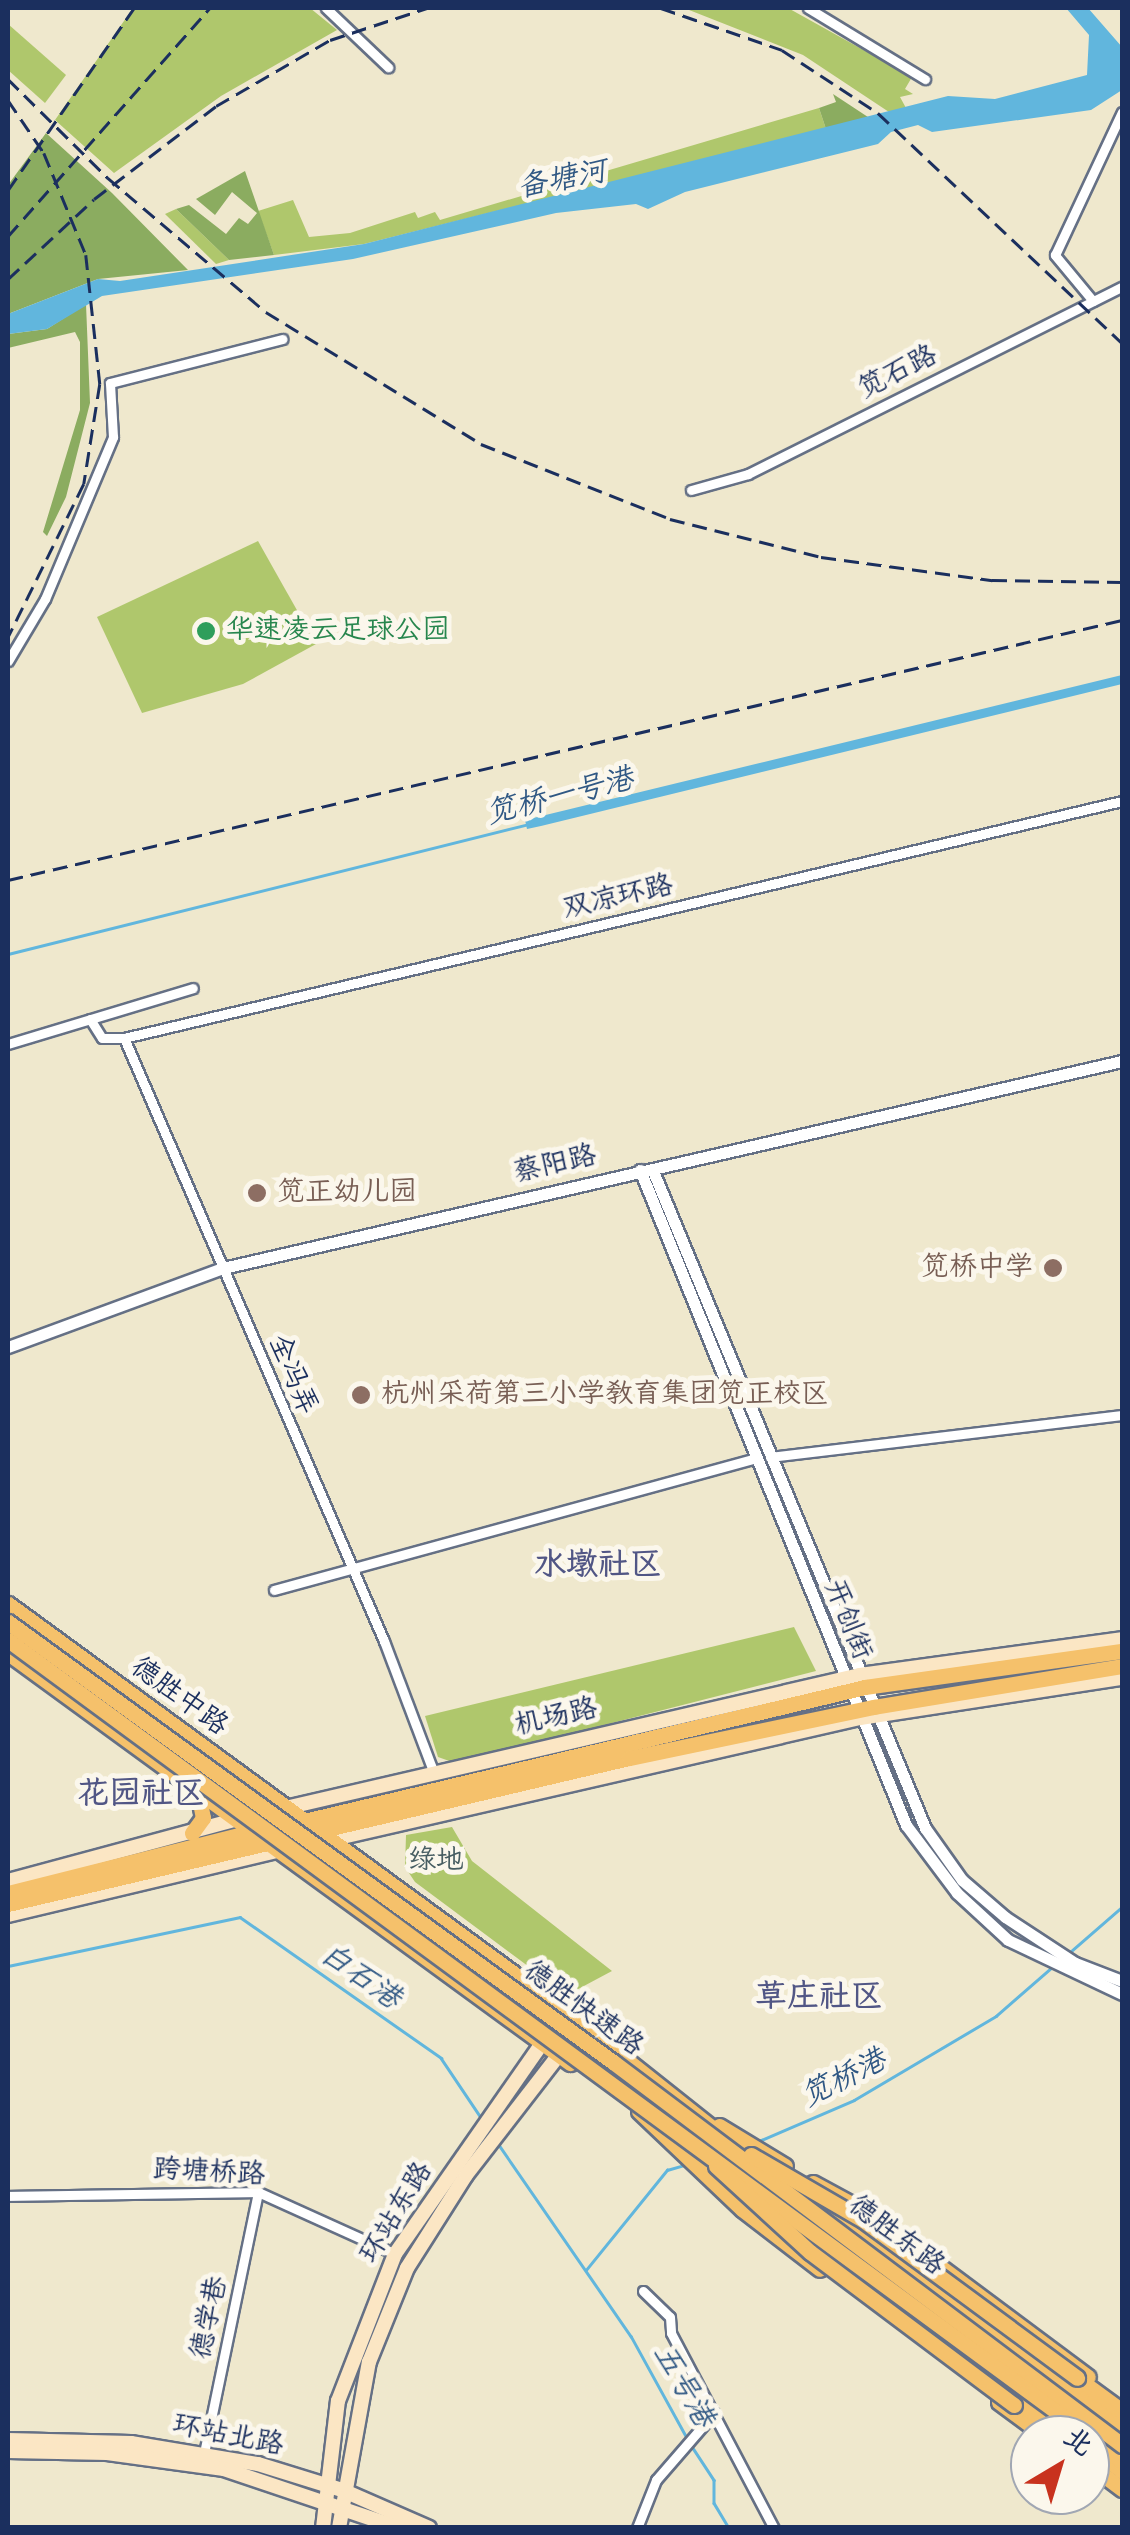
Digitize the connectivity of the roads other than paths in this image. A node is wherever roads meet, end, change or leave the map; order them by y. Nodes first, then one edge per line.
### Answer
1 (326, 8) edge
2 (808, 8) edge
3 (388, 67) dead end
4 (925, 79) dead end
5 (1122, 112) edge
6 (1122, 287) edge
7 (1093, 301) junction
8 (282, 340) dead end
9 (691, 490) dead end
10 (8, 661) edge
11 (1122, 801) edge
12 (193, 988) dead end
13 (90, 1019) junction
14 (124, 1038) junction
15 (8, 1044) edge
16 (1122, 1061) edge
17 (646, 1170) junction
18 (223, 1268) junction
19 (8, 1347) edge
20 (1122, 1415) edge
21 (770, 1456) junction
22 (755, 1458) junction
23 (348, 1568) junction
24 (274, 1590) dead end
25 (8, 1604) edge
26 (8, 1622) edge
27 (1122, 1639) edge
28 (8, 1640) edge
29 (1122, 1651) edge
30 (8, 1653) edge
31 (1122, 1666) edge
32 (1122, 1678) edge
33 (863, 1681) junction
34 (846, 1685) junction
35 (867, 1713) junction
36 (434, 1773) junction
37 (195, 1789) junction
38 (288, 1807) junction
39 (236, 1819) junction
40 (307, 1820) junction
41 (252, 1831) junction
42 (192, 1833) junction
43 (327, 1835) junction
44 (272, 1847) junction
45 (128, 1850) junction
46 (148, 1856) junction
47 (8, 1881) edge
48 (83, 1892) junction
49 (8, 1893) edge
50 (8, 1904) edge
51 (8, 1915) edge
52 (1122, 1981) edge
53 (1122, 1994) edge
54 (564, 2011) junction
55 (582, 2024) junction
56 (542, 2043) junction
57 (559, 2055) junction
58 (685, 2137) junction
59 (758, 2156) junction
60 (712, 2171) junction
61 (258, 2192) junction
62 (8, 2196) edge
63 (799, 2196) junction
64 (784, 2216) junction
65 (395, 2254) junction
66 (643, 2292) dead end
67 (1122, 2408) edge
68 (714, 2412) junction
69 (1017, 2415) edge
70 (1027, 2415) edge
71 (1036, 2415) edge
72 (1048, 2415) edge
73 (1061, 2415) edge
74 (1122, 2428) edge
75 (1122, 2436) edge
76 (8, 2440) edge
77 (1122, 2445) edge
78 (8, 2451) edge
79 (204, 2453) junction
80 (333, 2495) junction
81 (324, 2528) edge
82 (339, 2528) edge
83 (399, 2528) edge
84 (429, 2528) edge
85 (636, 2528) edge
86 (774, 2528) edge

1 - 3 street
2 - 4 street
5 - 7 street
6 - 7 street, 笕石路
7 - 9 street, 笕石路
8 - 10 street
11 - 14 street, 双凉环路
12 - 13 street
13 - 14 street
13 - 15 street
14 - 18 street, 全冯弄
16 - 17 street, 蔡阳路
17 - 18 street, 蔡阳路
17 - 21 street, 开创街
17 - 22 street, 开创街
18 - 19 street, 蔡阳路
18 - 23 street, 全冯弄
20 - 21 street
21 - 33 street, 开创街
22 - 23 street
22 - 34 street, 开创街
23 - 24 street
23 - 36 street, 全冯弄
25 - 38 main road, 德胜中路
26 - 58 main road, 德胜快速路, bridge
27 - 33 main road, 机场路
28 - 58 main road, 德胜快速路, bridge
29 - 33 main road, 机场路
30 - 37 main road
31 - 35 main road, 机场路
32 - 35 main road, 机场路
33 - 34 main road, 机场路
33 - 35 street, 开创街
34 - 35 street, 开创街
34 - 36 main road, 机场路
34 - 40 main road, 机场路
35 - 43 main road, 机场路
35 - 52 street, 开创街
35 - 53 street, 开创街
36 - 38 main road, 机场路
37 - 39 main road
37 - 42 main road
38 - 39 main road, 机场路
38 - 40 main road, 德胜中路
39 - 41 main road
39 - 42 main road, 机场路
40 - 41 main road, 机场路
40 - 43 main road, 德胜中路
41 - 44 main road
41 - 46 main road, 机场路
42 - 45 main road, 机场路
43 - 44 main road, 机场路
43 - 54 main road, 德胜东路
44 - 48 main road, 机场路
44 - 56 main road, 德胜东路
45 - 46 main road
45 - 47 main road, 机场路
46 - 49 main road, 机场路
48 - 50 main road, 机场路
48 - 51 main road, 机场路
54 - 55 main road, 德胜东路
54 - 56 main road, 环站东路
55 - 57 main road, 环站东路
55 - 59 main road, 德胜东路
56 - 57 main road, 德胜东路
56 - 65 main road, 环站东路
57 - 58 main road, 德胜东路
57 - 80 main road, 环站东路
58 - 60 main road, 德胜东路
58 - 67 main road, bridge
58 - 70 main road, bridge
58 - 73 main road, 德胜快速路, bridge
58 - 77 main road, 德胜快速路, bridge
59 - 63 main road, 德胜东路
59 - 67 main road, 德胜东路
60 - 64 main road, 德胜东路
60 - 69 main road, 德胜东路
61 - 62 street, 跨塘桥路
61 - 65 street, 跨塘桥路
61 - 79 street, 德学巷
63 - 74 main road
63 - 75 main road, 德胜东路
64 - 71 main road, bridge
64 - 72 main road, 德胜东路
65 - 80 main road, 环站东路
66 - 68 street
68 - 85 street
68 - 86 street
76 - 79 main road, 环站北路
78 - 80 main road, 环站北路
79 - 80 main road, 环站北路
80 - 81 main road, 环站东路
80 - 82 main road, 环站东路
80 - 83 main road, 环站北路
80 - 84 main road, 环站北路

